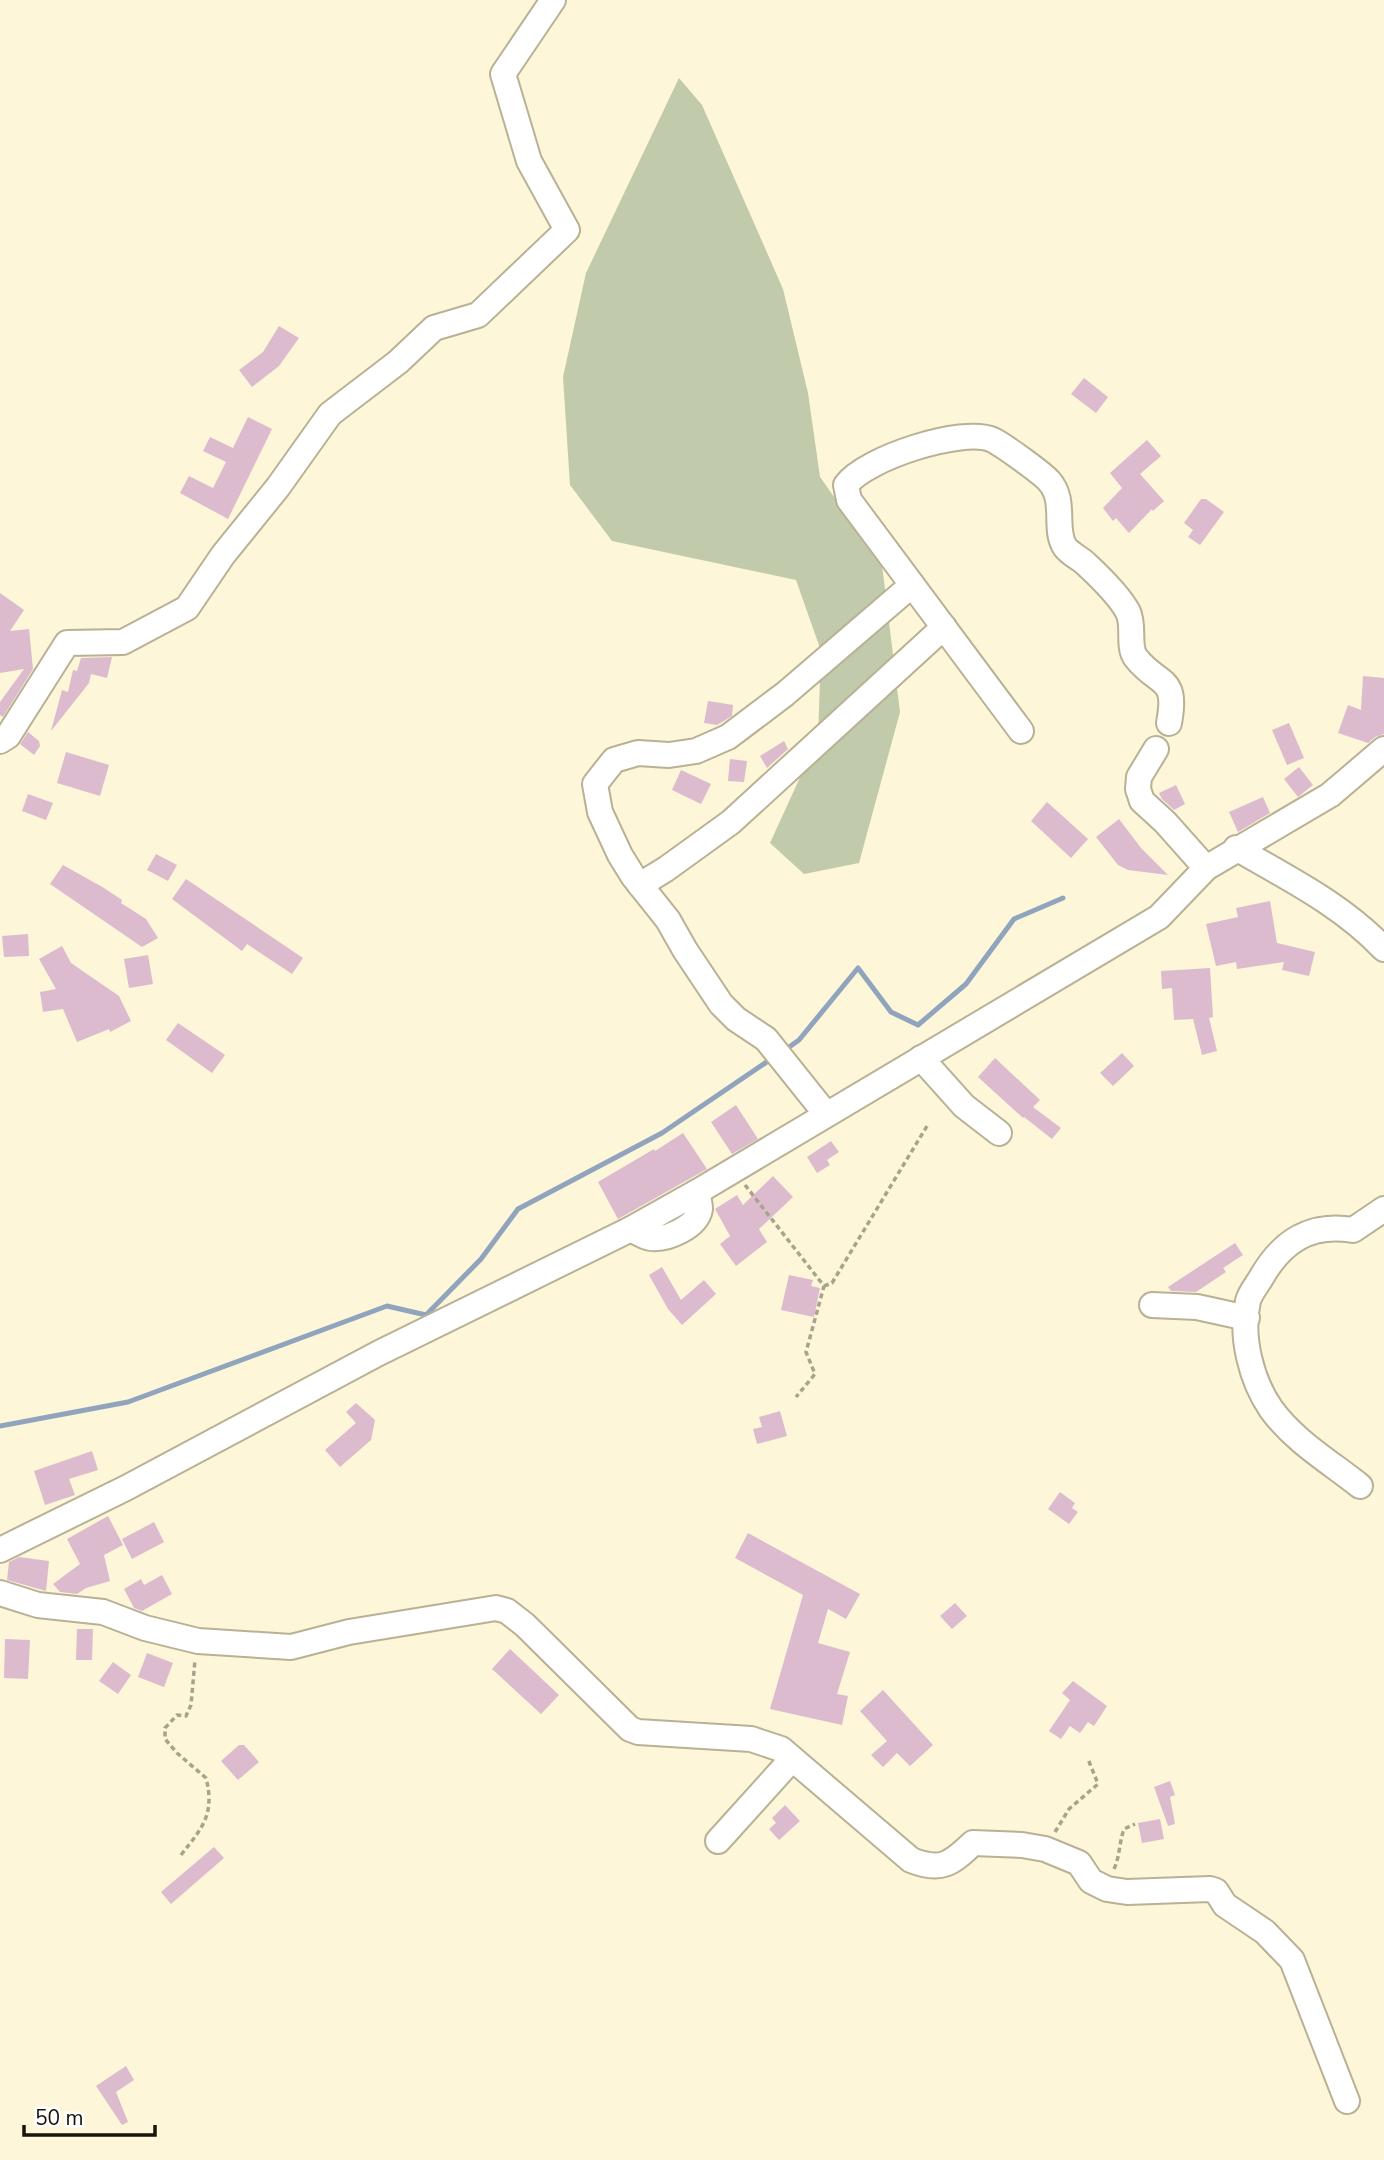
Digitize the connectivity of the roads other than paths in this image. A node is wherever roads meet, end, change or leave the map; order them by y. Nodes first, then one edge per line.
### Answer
1 (553, 0) edge
2 (912, 585) junction
3 (944, 627) junction
4 (1169, 723) dead end
5 (1021, 731) dead end
6 (0, 741) edge
7 (1156, 749) dead end
8 (1384, 749) edge
9 (1236, 848) junction
10 (1206, 868) junction
11 (640, 885) junction
12 (1384, 948) edge
13 (921, 1058) junction
14 (826, 1114) junction
15 (999, 1133) dead end
16 (1384, 1209) edge
17 (1152, 1305) dead end
18 (1247, 1318) junction
19 (1360, 1486) dead end
20 (0, 1550) edge
21 (0, 1593) edge
22 (792, 1759) junction
23 (718, 1841) dead end
24 (1347, 2101) dead end

1 - 6 street
2 - 3 street
2 - 4 street
2 - 11 street
3 - 5 street
3 - 11 street
7 - 10 street
8 - 9 street
9 - 10 street
9 - 12 street
10 - 13 street
11 - 14 street
13 - 14 street
13 - 15 street
14 - 20 street
16 - 18 street
17 - 18 street
18 - 19 street
21 - 22 street
22 - 23 street
22 - 24 street

